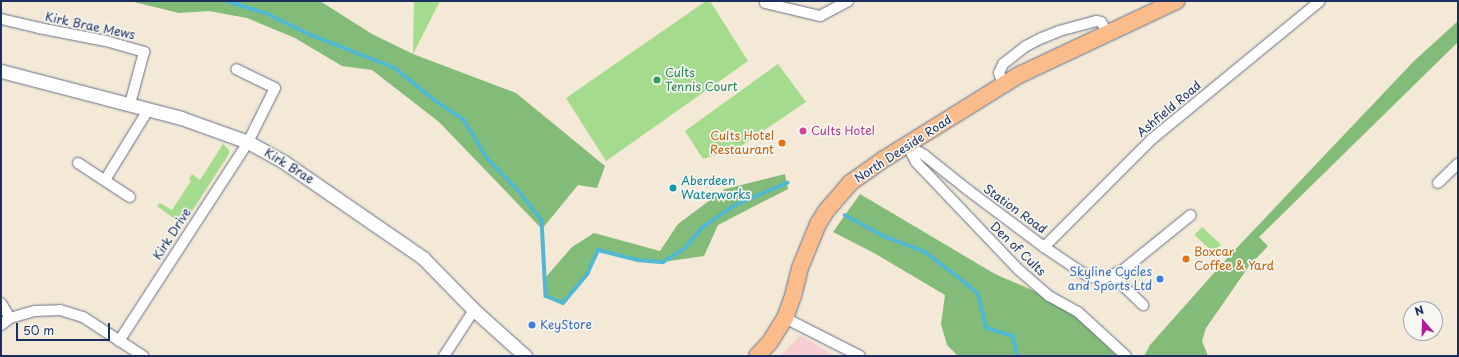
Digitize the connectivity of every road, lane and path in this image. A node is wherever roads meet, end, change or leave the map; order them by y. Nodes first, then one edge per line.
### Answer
1 (848, 1) edge
2 (1176, 1) edge
3 (1320, 1) edge
4 (765, 3) dead end
5 (1, 19) edge
6 (1108, 33) junction
7 (236, 69) dead end
8 (1, 71) edge
9 (1003, 85) junction
10 (130, 104) junction
11 (148, 110) junction
12 (248, 142) junction
13 (907, 145) junction
14 (78, 163) dead end
15 (1458, 164) edge
16 (105, 180) junction
17 (1438, 183) dead end
18 (130, 197) dead end
19 (1191, 215) dead end
20 (1044, 247) junction
21 (1113, 276) junction
22 (1, 303) edge
23 (1143, 305) dead end
24 (474, 310) junction
25 (10, 318) junction
26 (785, 318) junction
27 (1, 325) edge
28 (119, 341) junction
29 (143, 356) edge
30 (444, 356) edge
31 (525, 356) edge
32 (757, 356) edge
33 (860, 356) edge
34 (1126, 356) edge

1 - 4 street
2 - 6 main road, North Deeside Road
3 - 20 street, Ashfield Road
5 - 10 street, Kirk Brae Mews
6 - 9 main road, North Deeside Road
6 - 9 street
7 - 12 street, Kirk Drive
8 - 10 street, Kirk Brae
9 - 13 main road, North Deeside Road
10 - 11 street, Kirk Brae
11 - 12 street, Kirk Brae
11 - 16 street
12 - 24 street, Kirk Brae
12 - 28 street, Kirk Drive
13 - 20 street, Station Road
13 - 26 main road, North Deeside Road
13 - 34 street, Den of Cults
14 - 16 street
15 - 17 street
16 - 18 street
19 - 21 street
20 - 21 street, Station Road
21 - 23 street
22 - 25 street
24 - 30 street
24 - 31 street, Kirk Brae
25 - 27 street
25 - 28 street
26 - 32 main road, North Deeside Road
26 - 33 street
28 - 29 street

